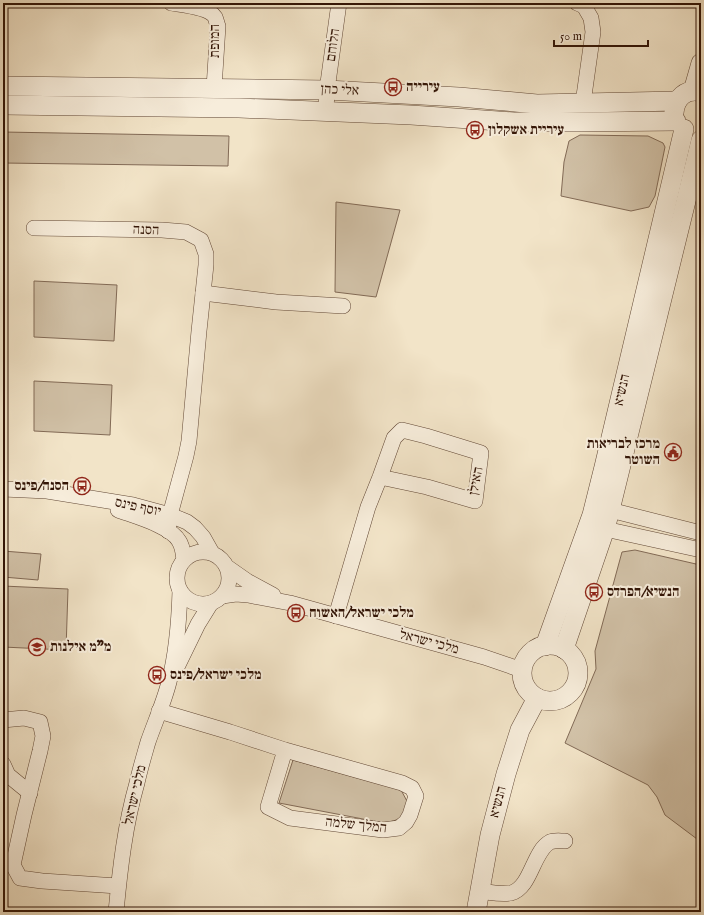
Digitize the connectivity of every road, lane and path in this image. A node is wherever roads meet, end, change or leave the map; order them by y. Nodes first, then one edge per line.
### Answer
1 (171, 3) edge
2 (339, 3) edge
3 (577, 3) edge
4 (701, 63) edge
5 (3, 86) edge
6 (214, 88) junction
7 (327, 90) junction
8 (697, 91) edge
9 (677, 101) junction
10 (583, 102) junction
11 (3, 105) edge
12 (326, 111) junction
13 (687, 127) edge
14 (701, 140) edge
15 (34, 228) dead end
16 (203, 293) junction
17 (343, 306) dead end
18 (380, 476) junction
19 (3, 489) edge
20 (47, 491) junction
21 (610, 510) junction
22 (175, 517) junction
23 (598, 522) junction
24 (168, 530) junction
25 (701, 533) edge
26 (701, 550) edge
27 (212, 553) junction
28 (184, 560) junction
29 (227, 567) junction
30 (180, 591) junction
31 (217, 599) junction
32 (290, 603) junction
33 (336, 616) junction
34 (545, 646) junction
35 (564, 649) junction
36 (522, 670) junction
37 (169, 682) junction
38 (537, 698) junction
39 (160, 711) junction
40 (3, 720) edge
41 (285, 750) junction
42 (3, 764) edge
43 (30, 793) junction
44 (565, 842) dead end
45 (118, 886) junction
46 (480, 891) junction
47 (116, 912) edge
48 (476, 912) edge

1 - 6 street, המופת
2 - 7 street, הלוחם
3 - 10 street
4 - 8 street
5 - 6 street, אלי כהן
6 - 7 street, אלי כהן
7 - 10 street, אלי כהן
7 - 12 street, הלוחם
8 - 9 street
9 - 10 street, אלי כהן
9 - 13 street, הנשיא
11 - 12 street, אלי כהן
12 - 13 street, אלי כהן
13 - 23 street, הנשיא
14 - 21 street, הנשיא
15 - 16 street, הסנה
16 - 17 street
16 - 22 street, הסנה
18 - 18 street, האילן
18 - 33 street, האילן
19 - 20 street, יוסף פינס
20 - 22 street, יוסף פינס
20 - 24 street, יוסף פינס
21 - 23 street, הנשיא
21 - 25 street
22 - 24 street, הסנה
22 - 27 street, יוסף פינס
23 - 26 street
23 - 34 street, הנשיא
23 - 35 street, הנשיא
24 - 28 street, יוסף פינס
27 - 28 street
27 - 29 street
28 - 30 street
29 - 31 street
29 - 32 street, מלכי ישראל
30 - 31 street
30 - 37 street, מלכי ישראל
31 - 32 street, מלכי ישראל
31 - 37 street, מלכי ישראל
32 - 33 street, מלכי ישראל
33 - 36 street, מלכי ישראל
34 - 35 street
34 - 36 street
35 - 38 street
36 - 38 street
37 - 39 street, מלכי ישראל
38 - 46 street, הנשיא
39 - 41 street, המלך שלמה
39 - 45 street, מלכי ישראל
40 - 43 street
41 - 41 street, המלך שלמה
42 - 43 street
43 - 45 street
44 - 46 street
45 - 47 street, מלכי ישראל
46 - 48 street, הנשיא

